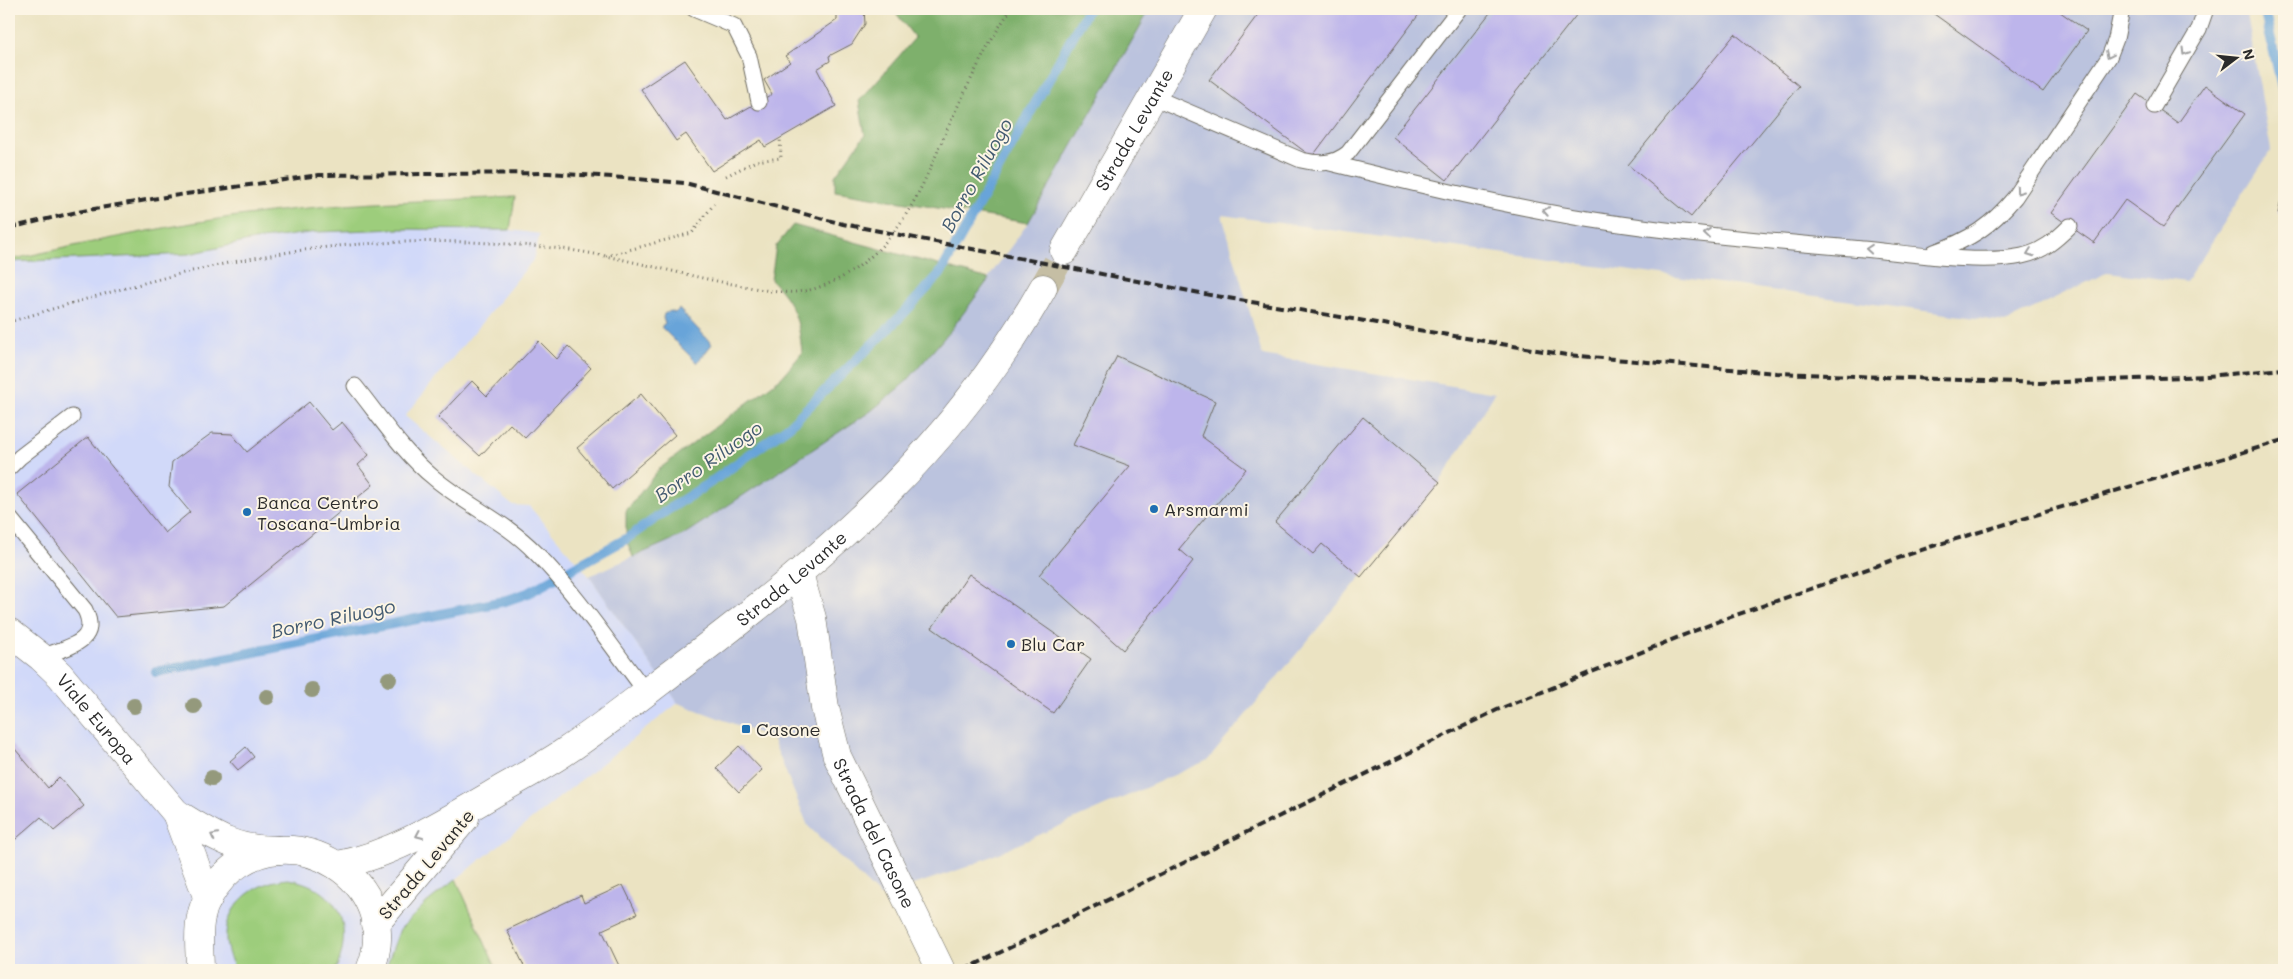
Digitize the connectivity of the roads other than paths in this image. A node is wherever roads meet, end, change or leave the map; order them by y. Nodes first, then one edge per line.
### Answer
1 (694, 9) edge
2 (1203, 9) edge
3 (1459, 9) edge
4 (2122, 9) edge
5 (2206, 9) edge
6 (1151, 96) junction
7 (759, 102) dead end
8 (2154, 106) dead end
9 (1330, 163) junction
10 (2070, 226) dead end
11 (1064, 251) tunnel mouth
12 (1927, 254) junction
13 (1043, 288) tunnel mouth
14 (355, 386) dead end
15 (72, 417) dead end
16 (9, 468) edge
17 (9, 517) edge
18 (799, 574) junction
19 (9, 632) edge
20 (41, 657) junction
21 (646, 692) junction
22 (477, 804) junction
23 (176, 813) junction
24 (278, 850) junction
25 (338, 865) junction
26 (208, 898) junction
27 (375, 924) junction
28 (200, 970) edge
29 (370, 970) edge
30 (941, 970) edge

1 - 7 lane
2 - 6 main road, Strada Levante
3 - 9 lane
4 -> 12 lane
5 -> 8 lane
6 - 9 lane
6 - 11 main road, Strada Levante
12 -> 9 lane
10 -> 12 lane
13 - 18 main road, Strada Levante
14 - 21 lane
15 - 16 lane
17 - 20 lane
18 - 21 main road, Strada Levante
18 - 30 main road, Strada del Casone
19 - 20 main road, Viale Europa
20 - 23 main road, Viale Europa
21 - 22 main road, Strada Levante
22 -> 25 main road, Strada Levante
22 - 27 main road, Strada Levante
24 -> 23 main road, Viale Europa
23 - 26 main road, Viale Europa
24 - 25 main road, Strada Levante
24 - 26 main road, Strada Levante
25 - 27 main road, Strada Levante
26 - 28 main road, Strada Levante
27 - 29 main road, Strada Levante

